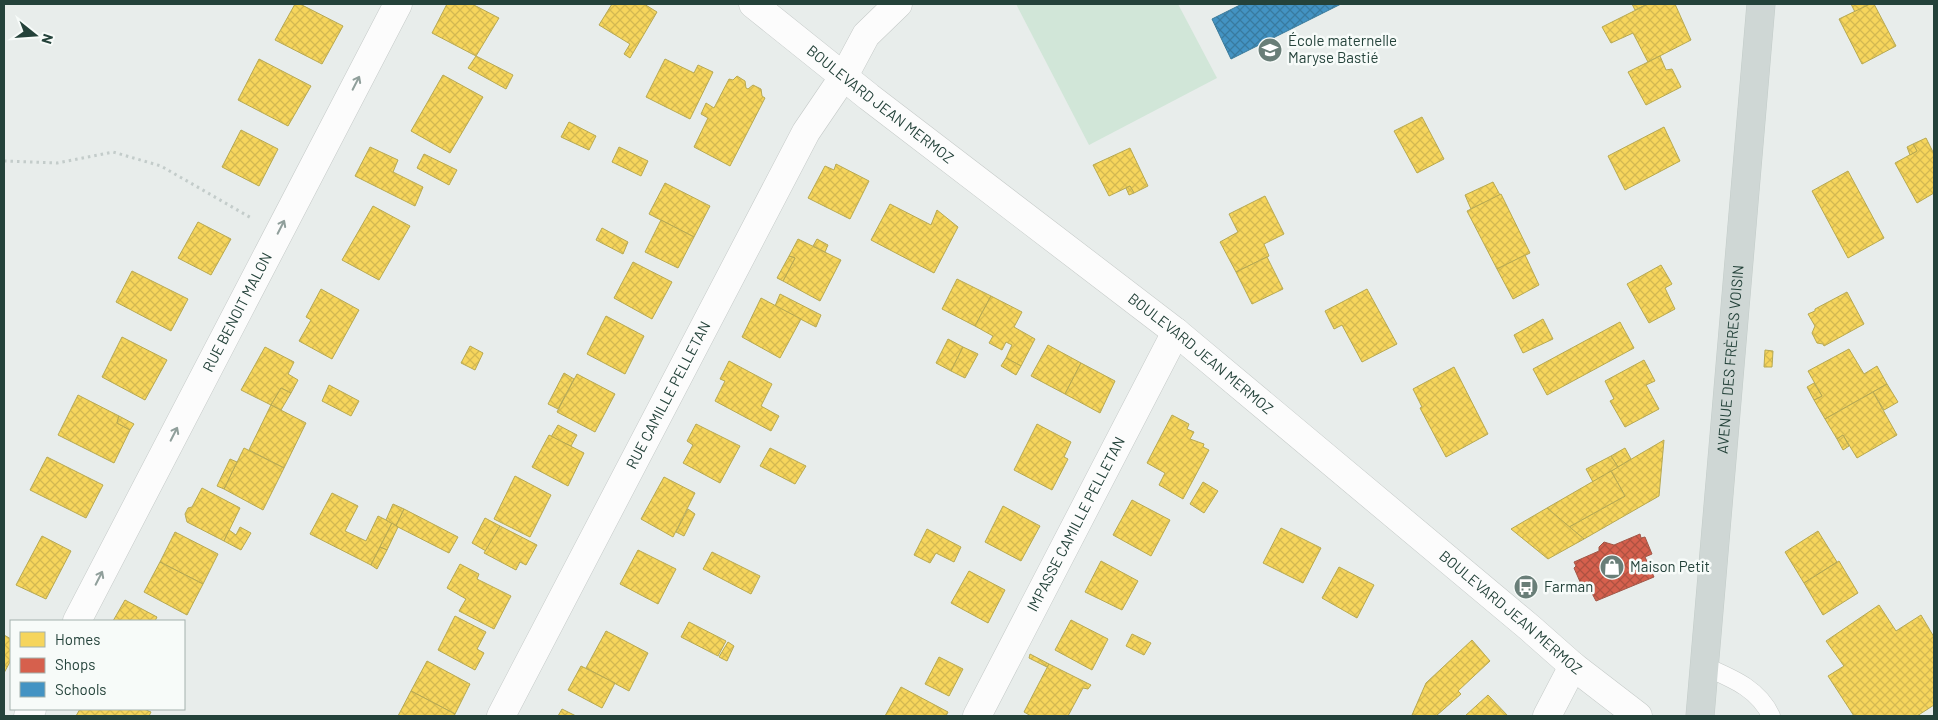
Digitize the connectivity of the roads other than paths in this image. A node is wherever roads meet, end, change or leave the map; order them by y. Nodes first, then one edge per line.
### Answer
1 (398, 4) edge
2 (753, 4) edge
3 (898, 4) edge
4 (1761, 4) edge
5 (844, 76) junction
6 (1176, 332) junction
7 (78, 620) edge
8 (1573, 666) junction
9 (1704, 666) junction
10 (1628, 713) edge
11 (502, 716) edge
12 (977, 716) edge
13 (1547, 716) edge
14 (1700, 716) edge
15 (1771, 716) edge

7 -> 1 street, RUE BENOIT MALON
2 - 5 street, BOULEVARD JEAN MERMOZ
3 - 5 street, RUE CAMILLE PELLETAN
4 - 9 main road, AVENUE DES FRÈRES VOISIN
5 - 6 street, BOULEVARD JEAN MERMOZ
5 - 11 street, RUE CAMILLE PELLETAN
6 - 8 street, BOULEVARD JEAN MERMOZ
6 - 12 street, IMPASSE CAMILLE PELLETAN
8 - 10 street, BOULEVARD JEAN MERMOZ
8 - 13 street
9 - 14 main road, AVENUE DES FRÈRES VOISIN
9 - 15 lane

